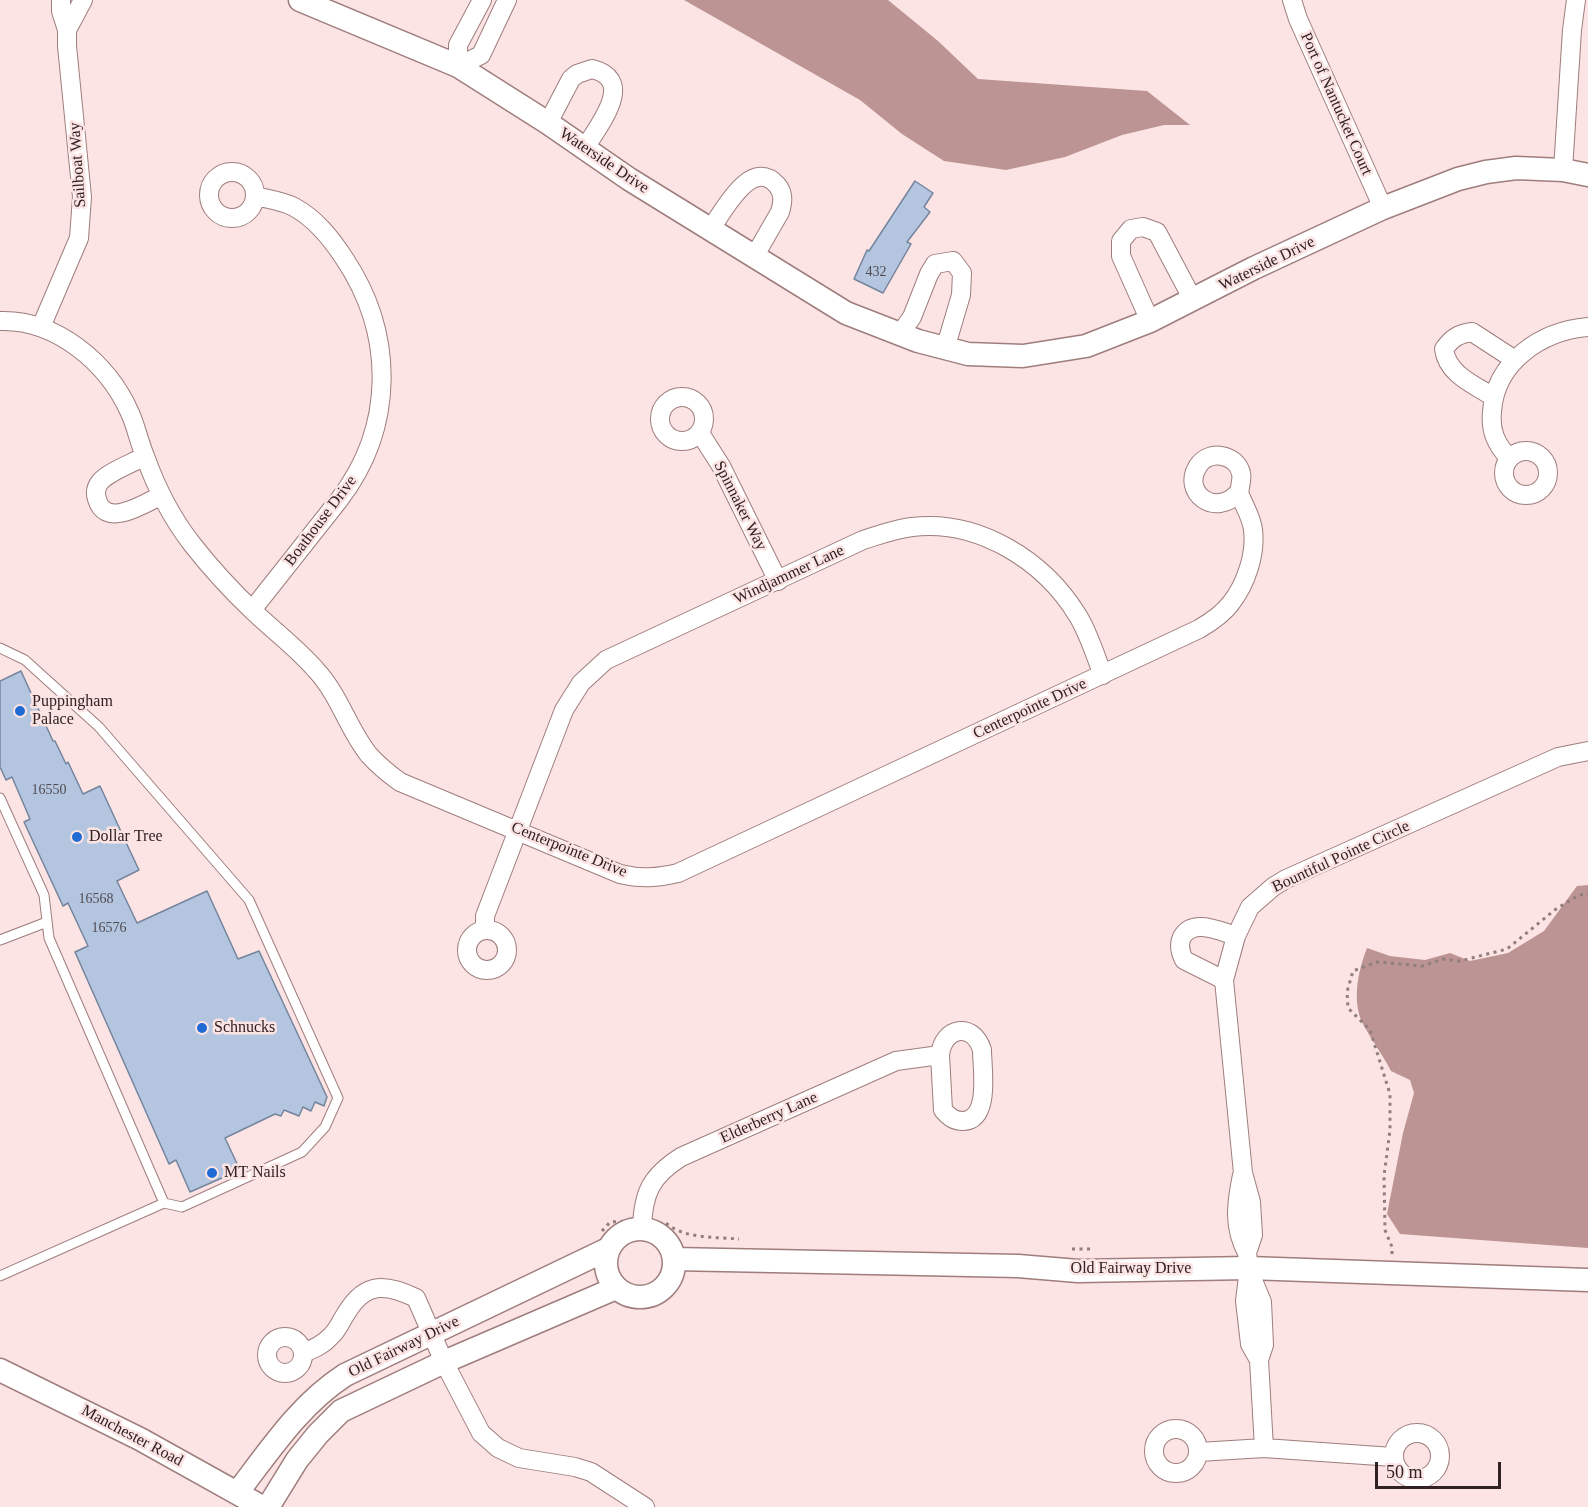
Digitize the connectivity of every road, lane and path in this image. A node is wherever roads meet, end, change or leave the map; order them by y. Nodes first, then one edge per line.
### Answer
1 (61, 0) edge
2 (83, 0) edge
3 (300, 0) edge
4 (482, 0) edge
5 (507, 0) edge
6 (1292, 0) edge
7 (1576, 0) edge
8 (67, 30) junction
9 (1580, 31) edge
10 (458, 66) junction
11 (548, 123) junction
12 (585, 148) junction
13 (1563, 170) junction
14 (1588, 175) edge
15 (255, 196) dead end
16 (1383, 208) junction
17 (710, 230) junction
18 (754, 257) junction
19 (1192, 300) junction
20 (0, 321) edge
21 (1150, 321) junction
22 (41, 327) junction
23 (1588, 327) edge
24 (900, 334) junction
25 (945, 349) junction
26 (1515, 360) junction
27 (1494, 397) junction
28 (700, 433) dead end
29 (145, 456) junction
30 (1509, 458) dead end
31 (1239, 492) dead end
32 (160, 496) junction
33 (778, 581) junction
34 (252, 610) junction
35 (0, 648) edge
36 (1103, 675) junction
37 (1588, 751) edge
38 (0, 798) edge
39 (518, 829) junction
40 (1588, 894) edge
41 (47, 921) junction
42 (485, 930) dead end
43 (1236, 936) junction
44 (0, 940) edge
45 (1224, 980) junction
46 (940, 1055) junction
47 (164, 1203) junction
48 (642, 1228) junction
49 (608, 1249) junction
50 (1392, 1256) dead end
51 (674, 1259) junction
52 (1248, 1261) junction
53 (0, 1276) edge
54 (1588, 1280) edge
55 (616, 1288) junction
56 (433, 1334) junction
57 (303, 1353) dead end
58 (444, 1362) junction
59 (0, 1370) edge
60 (1264, 1448) junction
61 (1199, 1452) dead end
62 (1393, 1457) dead end
63 (237, 1493) junction
64 (262, 1507) edge
65 (268, 1507) edge
66 (645, 1507) edge

1 - 8 street, Sailboat Way
2 - 8 street
3 - 10 street, Waterside Drive
4 - 10 street
5 - 10 street
6 - 16 street, Port of Nantucket Court
7 - 9 street
8 - 22 street, Sailboat Way
9 - 13 street
10 - 11 street, Waterside Drive
11 - 12 street, Waterside Drive
11 - 12 street
12 - 17 street, Waterside Drive
13 - 14 street, Waterside Drive
13 - 16 street, Waterside Drive
15 - 34 street, Boathouse Drive
16 - 19 street, Waterside Drive
17 - 18 street, Waterside Drive
17 - 18 street
18 - 24 street, Waterside Drive
19 - 21 street, Waterside Drive
19 - 21 street
20 - 22 street, Centerpointe Drive
21 - 25 street, Waterside Drive
22 - 29 street, Centerpointe Drive
23 - 26 street
24 - 25 street, Waterside Drive
24 - 25 street
26 - 27 street
26 - 27 street
27 - 30 street
28 - 33 street, Spinnaker Way
29 - 32 street, Centerpointe Drive
29 - 32 street
31 - 36 street, Centerpointe Drive
32 - 34 street, Centerpointe Drive
33 - 36 street, Windjammer Lane
33 - 39 street, Windjammer Lane
34 - 39 street, Centerpointe Drive
35 - 47 lane
36 - 39 street, Centerpointe Drive
37 - 43 street, Bountiful Pointe Circle
38 - 41 lane
39 - 42 street, Windjammer Lane
40 - 50 path
41 - 44 lane
41 - 47 lane
43 - 45 street, Bountiful Pointe Circle
43 - 45 street
45 - 52 street, Bountiful Pointe Circle
46 - 46 street
46 - 48 street, Elderberry Lane
47 - 53 lane
48 - 49 street, Old Fairway Drive
48 - 51 street
49 - 55 street
49 - 56 street, Old Fairway Drive
51 - 52 street, Old Fairway Drive
51 - 55 street
52 - 54 street, Old Fairway Drive
52 - 60 street
55 - 58 street, Old Fairway Drive
56 - 57 street
56 - 58 street
56 - 63 street, Old Fairway Drive
58 - 65 street, Old Fairway Drive
58 - 66 street
59 - 63 street, Manchester Road
60 - 61 street
60 - 62 street
63 - 64 street, Manchester Road

